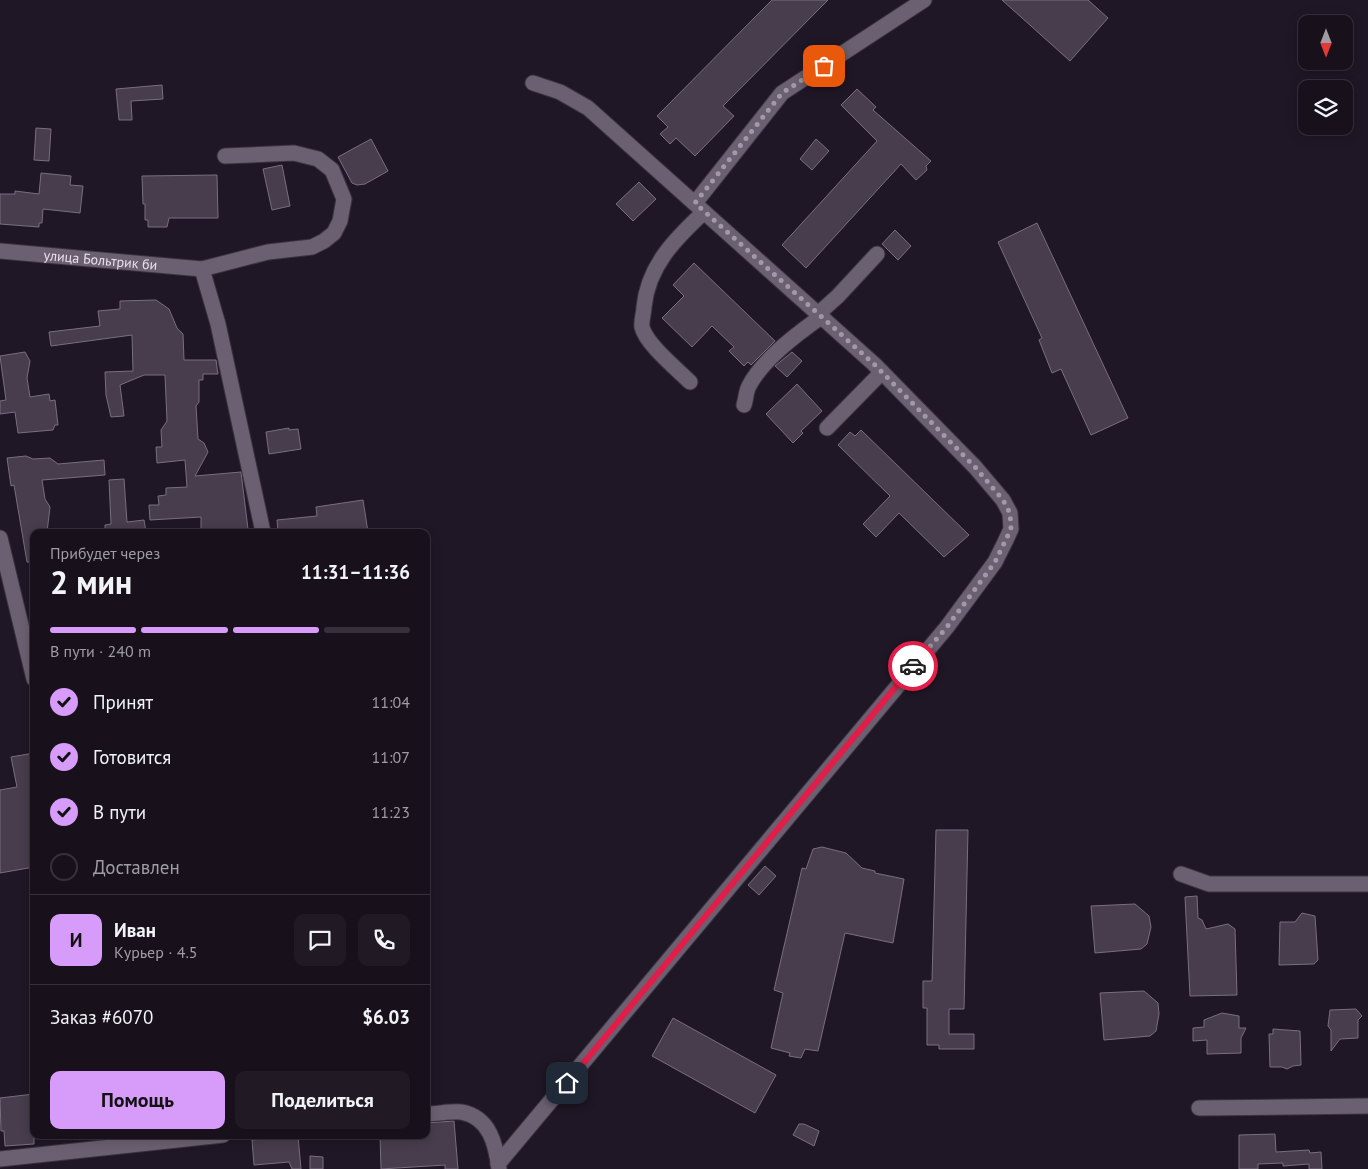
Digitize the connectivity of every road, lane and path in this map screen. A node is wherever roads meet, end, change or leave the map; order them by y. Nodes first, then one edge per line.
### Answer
1 (902, 0) edge
2 (924, 0) edge
3 (896, 17) junction
4 (533, 83) dead end
5 (225, 156) dead end
6 (699, 207) junction
7 (0, 251) edge
8 (877, 254) dead end
9 (202, 269) junction
10 (819, 315) junction
11 (882, 372) junction
12 (690, 382) dead end
13 (744, 405) dead end
14 (827, 428) dead end
15 (262, 529) edge
16 (0, 538) edge
17 (28, 634) edge
18 (30, 649) edge
19 (1182, 874) dead end
20 (1368, 884) edge
21 (1368, 1106) edge
22 (1199, 1108) dead end
23 (430, 1114) edge
24 (142, 1139) edge
25 (0, 1159) edge
26 (498, 1167) edge

1 - 3 street
2 - 3 street
3 - 6 street
4 - 6 street
5 - 9 street, улица Больтрик би
6 - 10 street
6 - 12 street
7 - 9 street, улица Больтрик би
8 - 10 street
9 - 15 street
10 - 11 street
10 - 13 street
11 - 14 street
11 - 26 street
16 - 17 street
17 - 18 street
19 - 20 street
21 - 22 street
23 - 26 street
24 - 25 street

